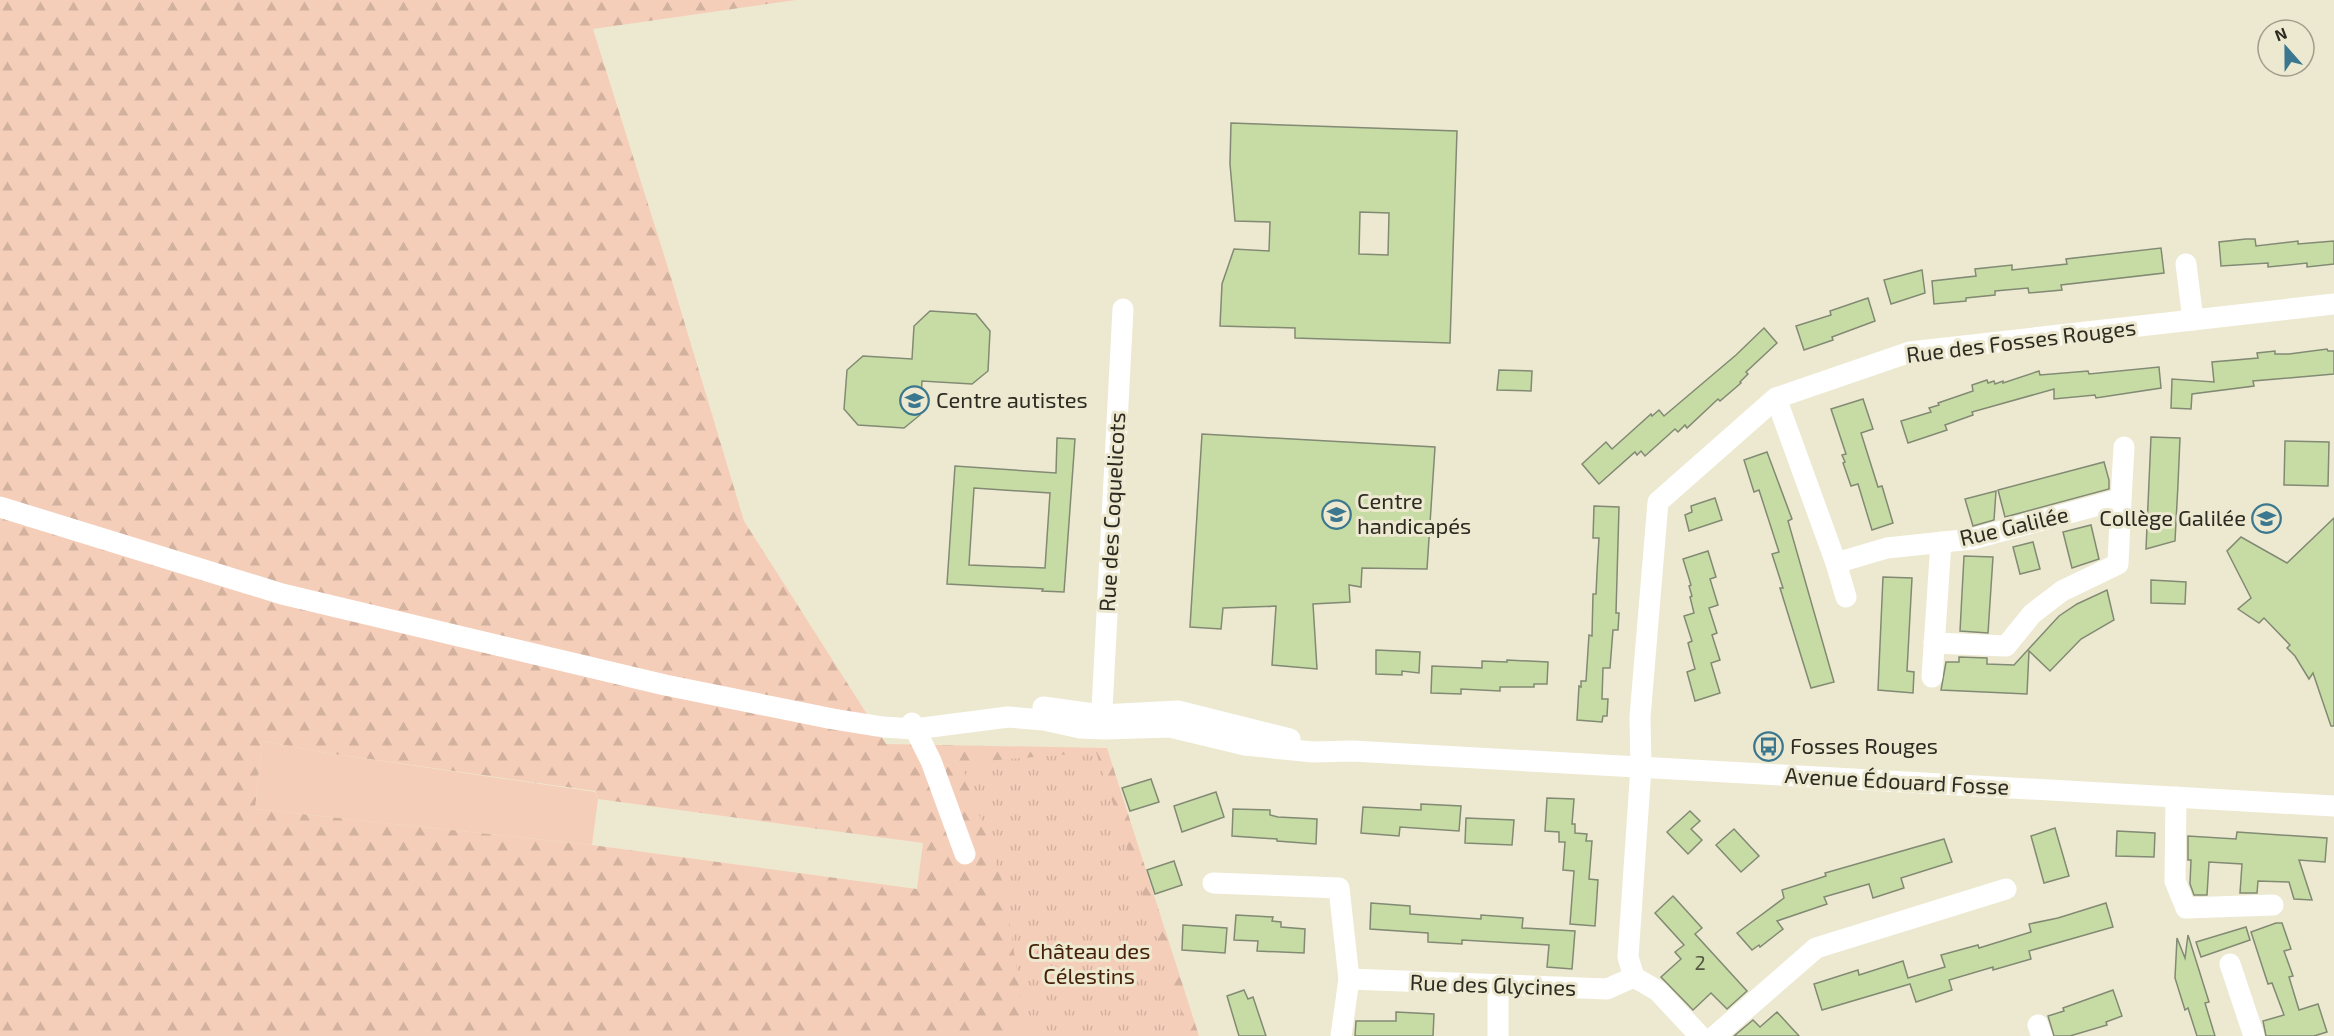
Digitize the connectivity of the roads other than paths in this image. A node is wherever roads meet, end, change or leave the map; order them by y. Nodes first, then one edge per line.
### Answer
1 (2186, 264) dead end
2 (2334, 304) edge
3 (1123, 309) dead end
4 (2193, 320) junction
5 (1776, 398) junction
6 (2124, 447) dead end
7 (2121, 499) junction
8 (0, 507) edge
9 (1941, 542) junction
10 (1836, 563) junction
11 (1846, 597) dead end
12 (1934, 643) junction
13 (1932, 677) dead end
14 (1101, 722) junction
15 (913, 726) junction
16 (1641, 767) junction
17 (2176, 797) junction
18 (2334, 806) edge
19 (965, 854) dead end
20 (1213, 883) dead end
21 (2006, 889) dead end
22 (2273, 905) dead end
23 (2230, 964) dead end
24 (1634, 977) junction
25 (1349, 979) junction
26 (1498, 986) junction
27 (1341, 1036) edge
28 (1498, 1036) edge
29 (1700, 1036) edge
30 (1715, 1036) edge
31 (2254, 1036) edge

1 - 4 street
2 - 4 street, Rue des Fosses Rouges
3 - 14 street, Rue des Coquelicots
4 - 5 street, Rue des Fosses Rouges
5 - 10 street
5 - 16 street, Rue des Fosses Rouges
6 - 7 street
7 - 9 street, Rue Galilée
7 - 12 street
8 - 15 street, Avenue Édouard Fosse
9 - 10 street, Rue Galilée
9 - 12 street, Rue Galilée
10 - 11 street
12 - 13 street, Rue Galilée
14 - 15 street, Avenue Édouard Fosse
14 - 16 street, Avenue Édouard Fosse
15 - 19 street
16 - 17 street, Avenue Édouard Fosse
16 - 24 street, Rue des Fosses Rouges
17 - 18 street, Avenue Édouard Fosse
17 - 22 street
20 - 25 street
21 - 30 street
23 - 31 street
24 - 26 street, Rue des Glycines
24 - 29 street
25 - 26 street, Rue des Glycines
25 - 27 street
26 - 28 street

